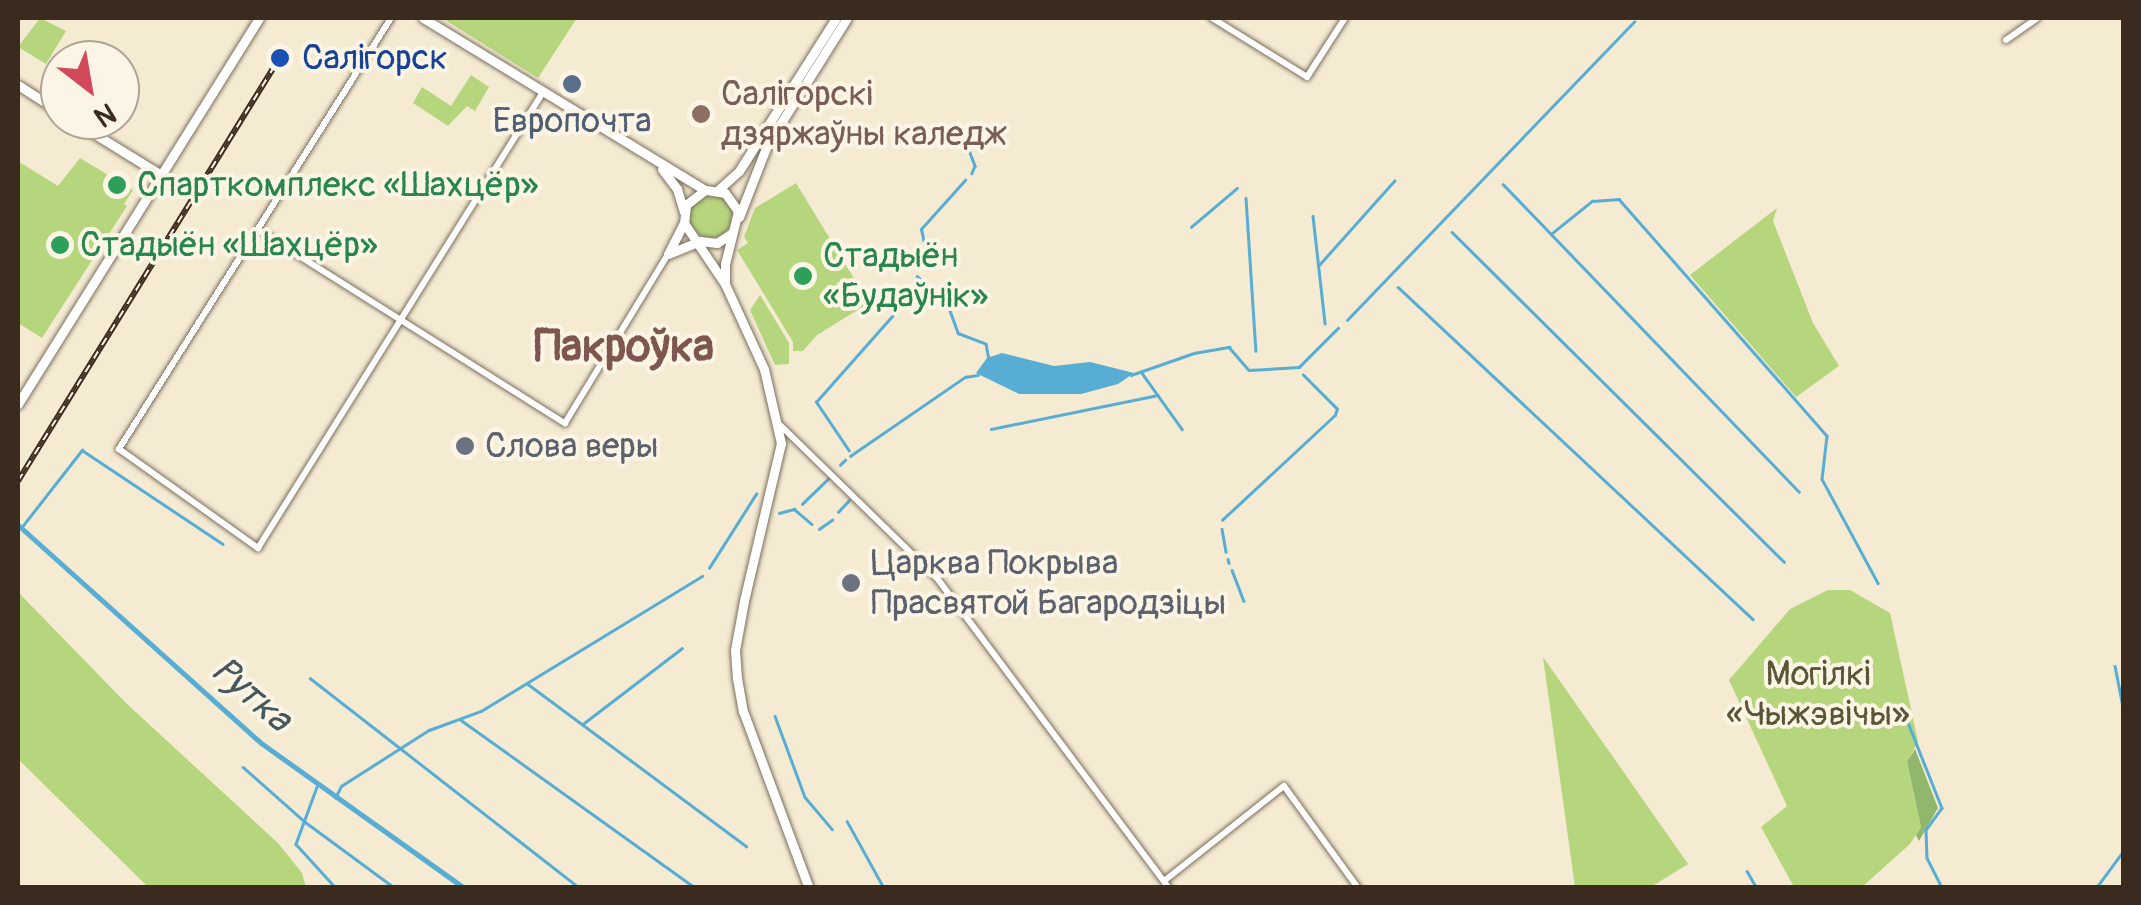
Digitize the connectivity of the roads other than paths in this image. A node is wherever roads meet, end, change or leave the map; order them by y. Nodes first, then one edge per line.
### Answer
1 (259, 18) edge
2 (391, 18) edge
3 (423, 18) edge
4 (836, 18) edge
5 (846, 18) edge
6 (1212, 18) edge
7 (1344, 18) edge
8 (2036, 18) edge
9 (2006, 40) dead end
10 (18, 85) edge
11 (542, 92) junction
12 (40, 99) edge
13 (104, 140) edge
14 (658, 163) junction
15 (161, 175) junction
16 (704, 190) junction
17 (718, 190) junction
18 (684, 217) junction
19 (737, 222) junction
20 (258, 230) junction
21 (700, 241) junction
22 (684, 250) junction
23 (668, 254) junction
24 (710, 261) junction
25 (725, 284) junction
26 (403, 322) junction
27 (18, 404) edge
28 (780, 425) junction
29 (1167, 884) edge
30 (809, 888) edge
31 (1358, 888) edge

1 - 15 main road
2 - 20 street
3 - 11 main road
4 - 17 main road
5 - 19 main road
6 - 7 street
8 - 9 street
10 - 12 main road
11 - 14 main road
11 - 26 street
13 - 15 main road
14 - 16 main road
14 - 18 main road
15 - 27 main road
16 - 17 main road
16 - 18 main road
17 - 19 main road
18 - 21 main road
18 - 23 main road
19 - 21 main road
19 - 25 main road
20 - 26 street
20 - 26 street
21 - 22 main road
21 - 24 main road
22 - 23 main road
22 - 24 main road
23 - 26 street
24 - 25 main road
25 - 28 main road
28 - 29 street
28 - 30 main road
29 - 31 street

